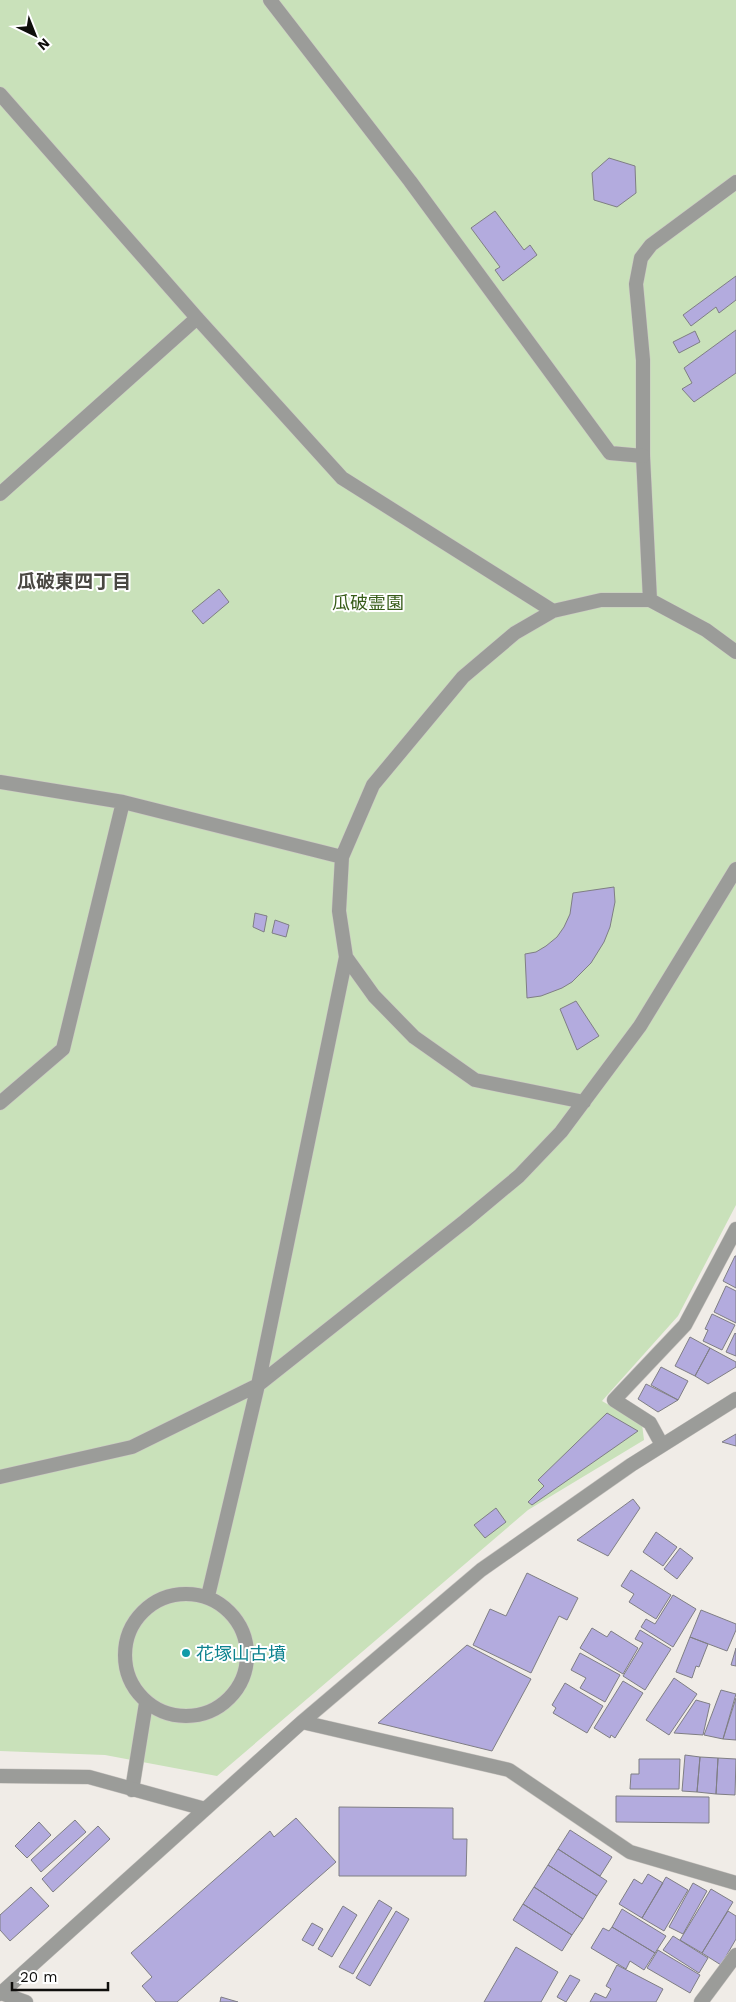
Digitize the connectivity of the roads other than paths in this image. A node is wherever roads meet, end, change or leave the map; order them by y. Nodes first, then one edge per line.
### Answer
1 (270, 0) edge
2 (0, 94) edge
3 (736, 182) edge
4 (197, 318) junction
5 (643, 456) junction
6 (0, 494) edge
7 (650, 600) junction
8 (552, 611) junction
9 (736, 652) edge
10 (0, 782) edge
11 (123, 802) junction
12 (342, 857) junction
13 (736, 869) edge
14 (346, 957) junction
15 (584, 1102) junction
16 (0, 1103) edge
17 (736, 1229) edge
18 (258, 1385) junction
19 (736, 1399) edge
20 (662, 1446) junction
21 (0, 1477) edge
22 (208, 1596) junction
23 (146, 1703) junction
24 (302, 1722) junction
25 (0, 1776) edge
26 (132, 1790) junction
27 (205, 1809) junction
28 (736, 1883) edge
29 (736, 1955) edge
30 (1, 1994) edge
31 (26, 2002) edge
32 (701, 2002) edge

1 - 5 street
2 - 4 street
3 - 5 street
4 - 6 street
4 - 8 street
5 - 7 street
7 - 8 street
7 - 9 street
8 - 12 street
10 - 11 street
11 - 12 street
11 - 16 street
12 - 14 street
13 - 15 street
14 - 15 street
14 - 18 street
15 - 18 street
17 - 20 street
18 - 21 street
18 - 22 street
19 - 20 street
20 - 24 street
22 - 23 street
22 - 23 street
23 - 26 street
24 - 27 street
24 - 28 street
25 - 26 street
26 - 27 street
27 - 30 street
29 - 32 street
30 - 31 street

